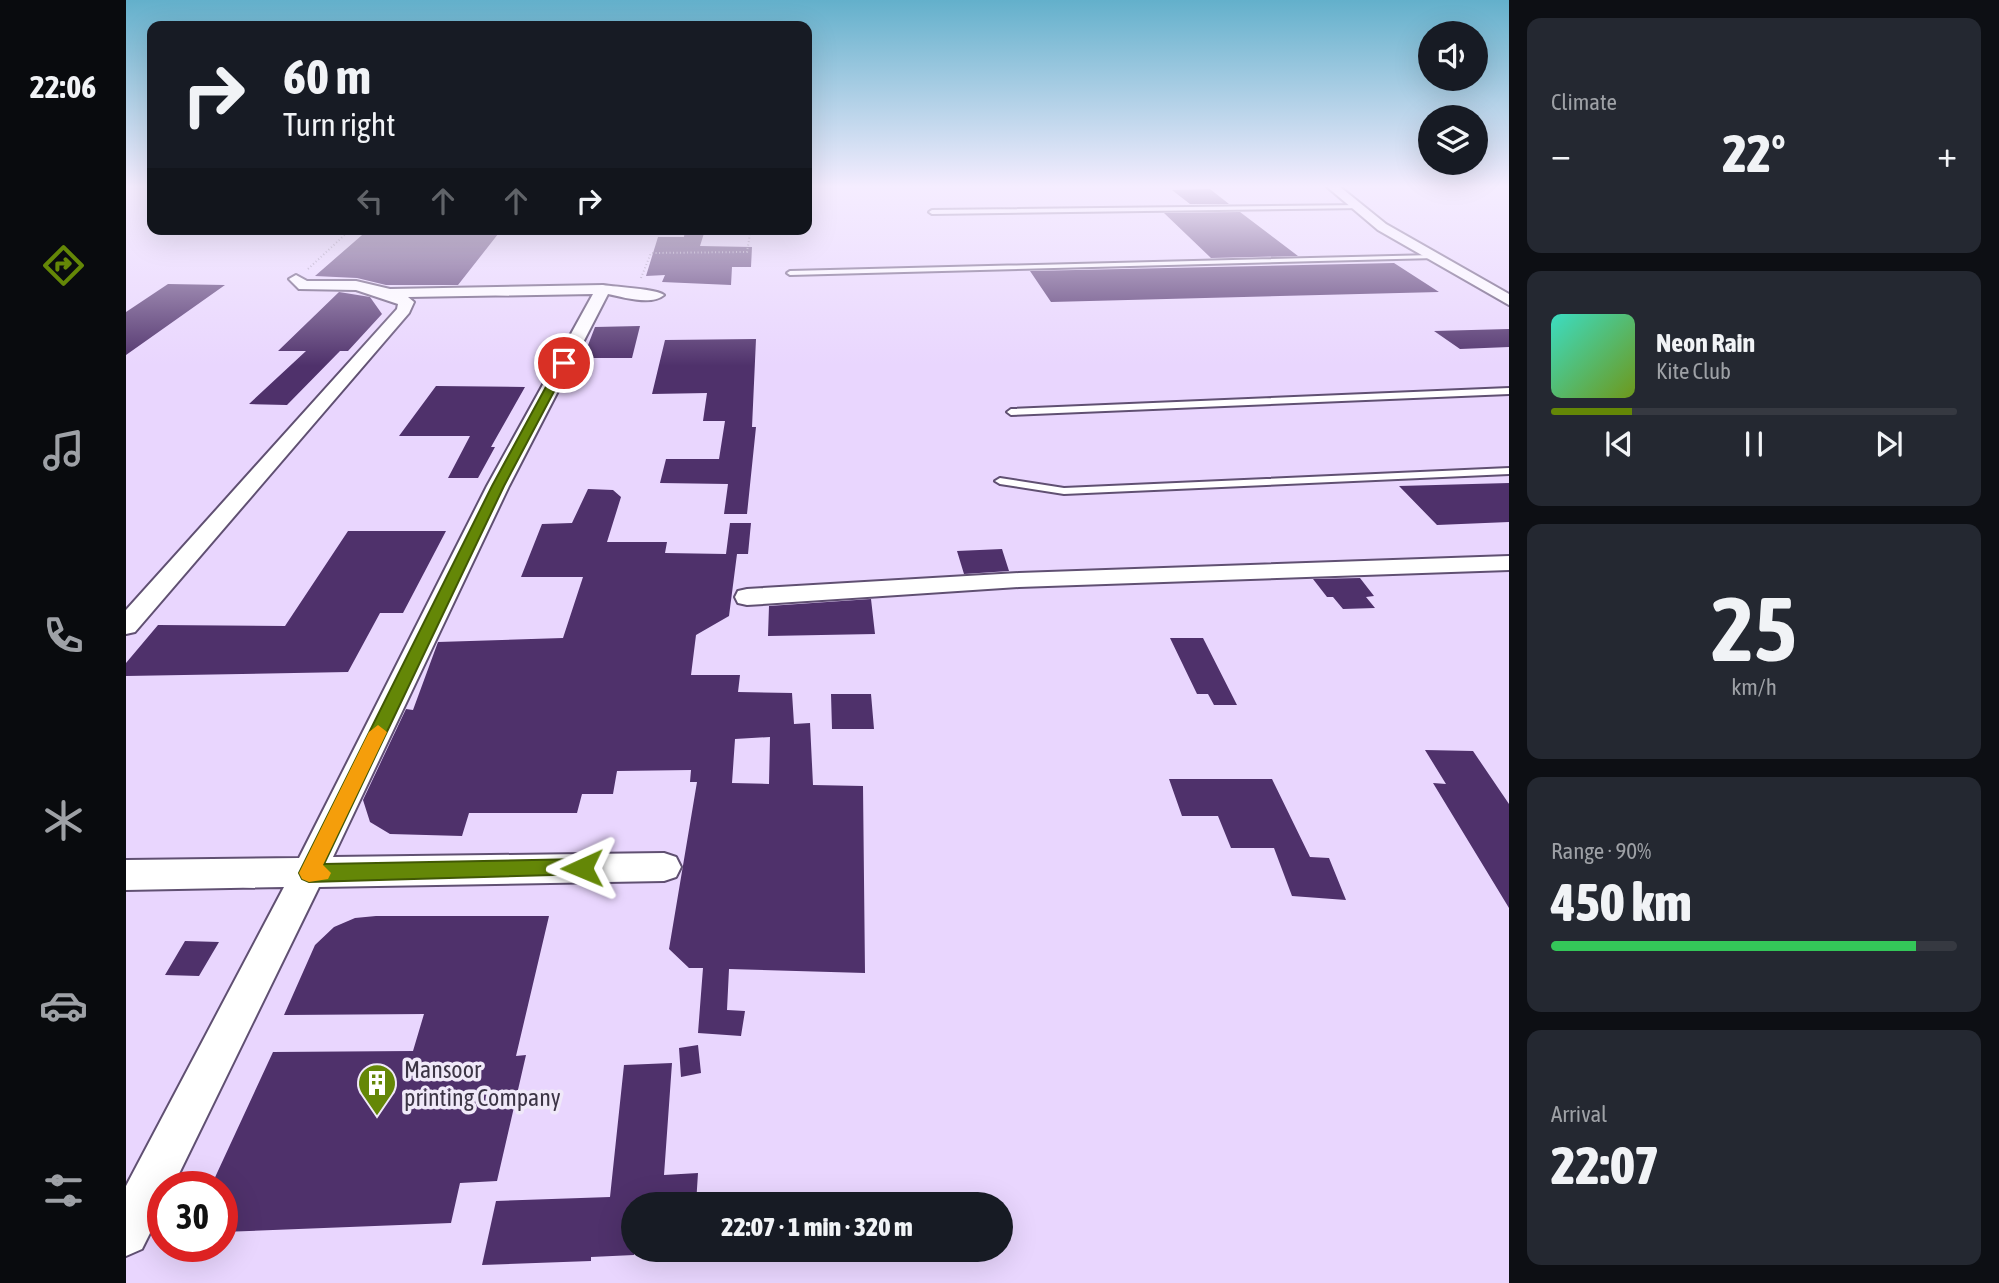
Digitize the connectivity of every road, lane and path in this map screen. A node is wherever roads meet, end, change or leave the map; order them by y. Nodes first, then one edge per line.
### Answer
1 (332, 246) edge
2 (748, 246) edge
3 (1414, 246) edge
4 (1433, 257) junction
5 (790, 273) dead end
6 (296, 279) joint
7 (603, 289) junction
8 (391, 293) junction
9 (634, 295) junction
10 (657, 295) dead end
11 (1509, 300) edge
12 (1509, 391) edge
13 (1011, 412) dead end
14 (1509, 471) edge
15 (1000, 481) dead end
16 (1509, 563) edge
17 (747, 597) dead end
18 (126, 626) edge
19 (664, 867) dead end
20 (309, 873) junction
21 (126, 875) edge
22 (126, 1233) edge

1 - 6 path
2 - 9 path
3 - 4 street
4 - 5 lane
4 - 11 street
6 - 8 street
7 - 8 street
7 - 9 street
7 - 20 street
8 - 18 street
9 - 10 street
12 - 13 lane
14 - 15 lane
16 - 17 street
19 - 20 street
20 - 21 street
20 - 22 street

